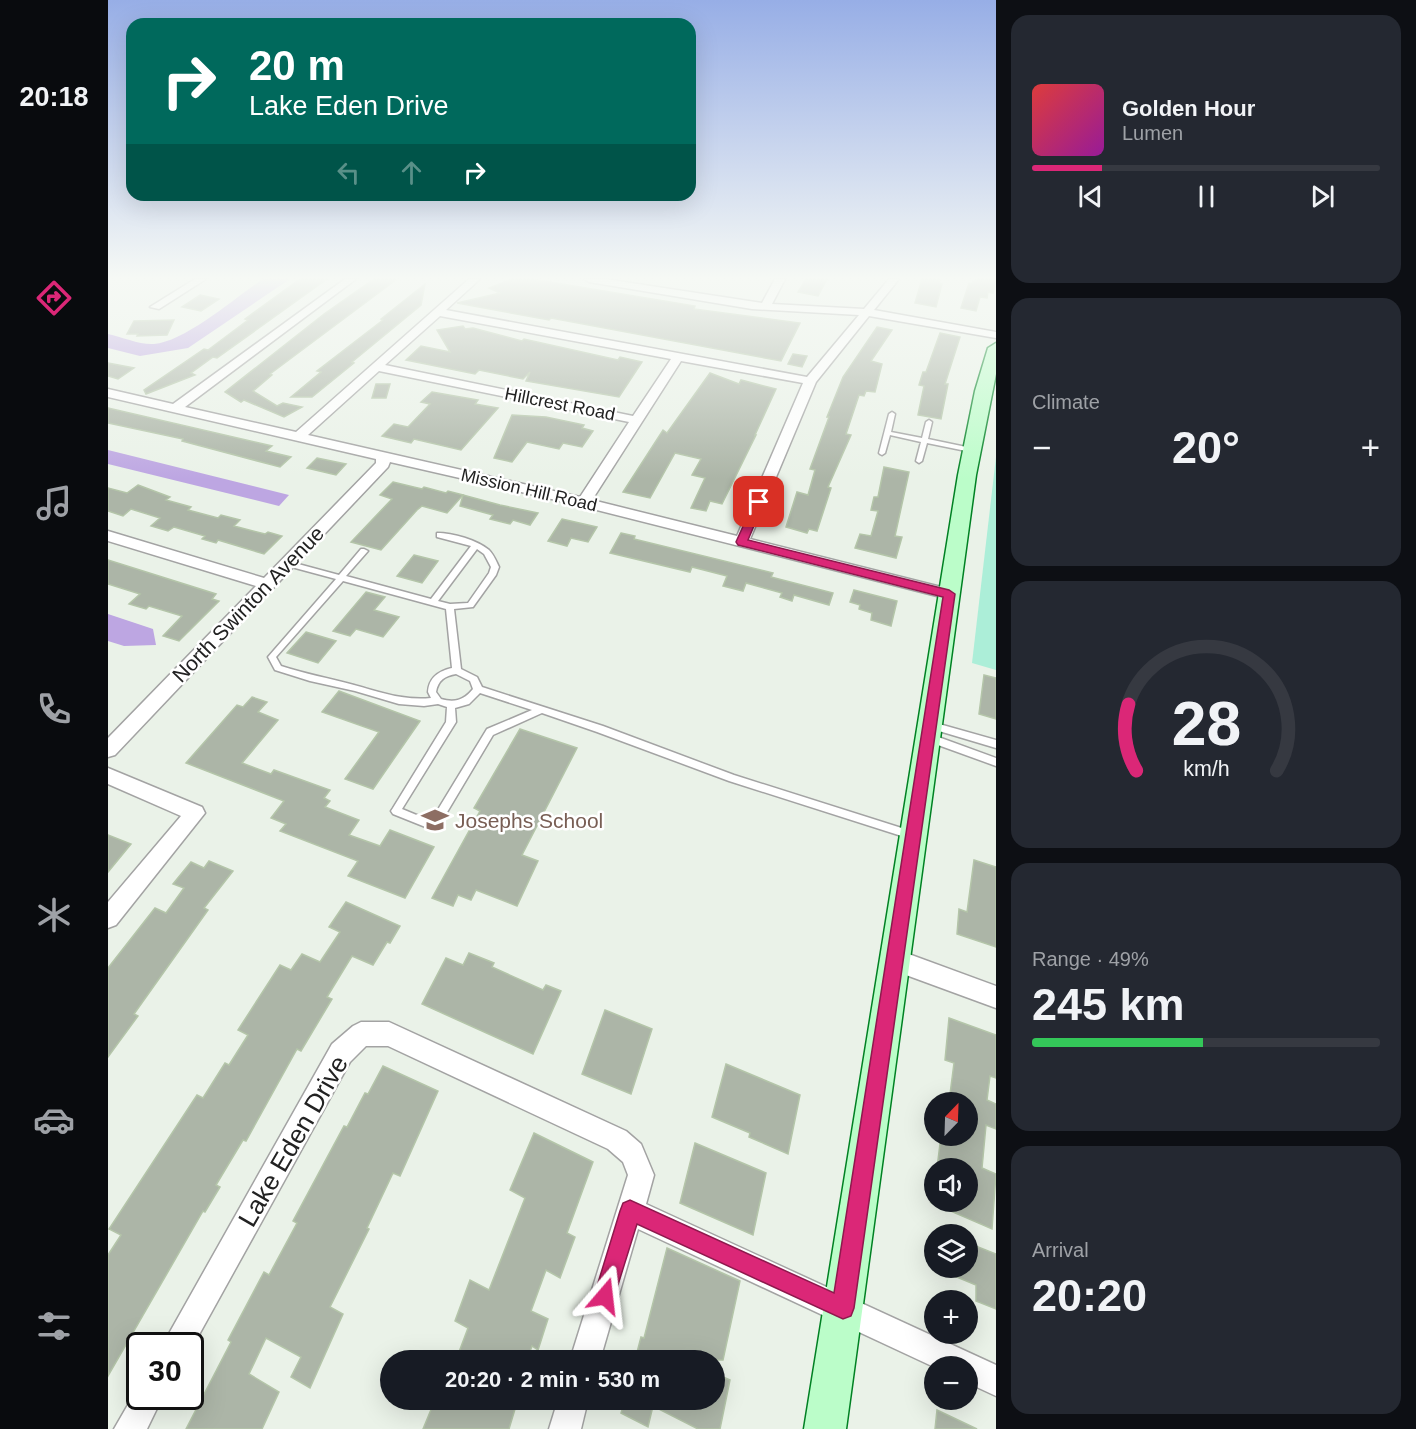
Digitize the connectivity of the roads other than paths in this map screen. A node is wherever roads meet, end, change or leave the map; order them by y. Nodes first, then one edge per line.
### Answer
1 (261, 346) edge
2 (400, 346) edge
3 (627, 346) edge
4 (839, 346) edge
5 (995, 346) edge
6 (679, 355) junction
7 (376, 367) junction
8 (810, 381) junction
9 (108, 393) edge
10 (176, 408) junction
11 (892, 414) dead end
12 (637, 420) junction
13 (928, 422) dead end
14 (888, 433) junction
15 (299, 436) junction
16 (924, 441) junction
17 (971, 450) junction
18 (882, 453) dead end
19 (383, 457) junction
20 (919, 461) dead end
21 (583, 503) junction
22 (440, 535) dead end
23 (108, 536) edge
24 (742, 542) junction
25 (476, 545) junction
26 (364, 551) dead end
27 (287, 564) junction
28 (341, 578) junction
29 (267, 584) junction
30 (949, 594) junction
31 (433, 603) junction
32 (450, 607) junction
33 (458, 671) junction
34 (478, 689) junction
35 (438, 701) junction
36 (451, 705) junction
37 (541, 710) junction
38 (929, 731) junction
39 (996, 744) edge
40 (108, 750) edge
41 (996, 762) edge
42 (108, 776) edge
43 (914, 836) junction
44 (108, 918) edge
45 (895, 960) junction
46 (996, 997) edge
47 (630, 1211) junction
48 (843, 1308) junction
49 (185, 1332) edge
50 (588, 1350) edge
51 (944, 1356) edge
52 (978, 1372) edge
53 (996, 1381) edge
54 (140, 1410) edge
55 (570, 1410) edge
56 (130, 1429) edge
57 (565, 1429) edge
58 (825, 1429) edge

1 - 10 street
2 - 7 street
3 - 6 street
4 - 8 street
5 - 17 street
6 - 8 street
6 - 12 street
7 - 12 street, Hillcrest Road
7 - 15 street
8 - 24 street
9 - 10 street, Mission Hill Road
10 - 15 street, Mission Hill Road
11 - 14 lane
12 - 21 street
13 - 16 lane
14 - 16 lane
14 - 18 lane
15 - 19 street, Mission Hill Road
16 - 17 lane
16 - 20 lane
17 - 30 street
19 - 21 street, Mission Hill Road
19 - 27 street, North Swinton Avenue
21 - 24 street, Mission Hill Road
22 - 25 lane
23 - 29 street
24 - 30 street, Mission Hill Road
25 - 31 lane
25 - 32 lane
26 - 28 lane
27 - 28 lane
27 - 29 street, North Swinton Avenue
28 - 31 lane
28 - 35 lane
29 - 40 street, North Swinton Avenue
30 - 38 street
31 - 32 lane
32 - 33 lane
33 - 34 lane
33 - 35 lane
34 - 36 lane
34 - 37 lane
35 - 36 lane
36 - 37 lane
37 - 43 lane
38 - 39 lane
38 - 41 lane
38 - 43 street
42 - 44 street
43 - 45 street
45 - 46 street
45 - 48 street
47 - 48 street
47 - 49 street, Lake Eden Drive
47 - 50 street, Lake Eden Drive
48 - 51 street
48 - 58 street
52 - 53 street
54 - 56 street
55 - 57 street

